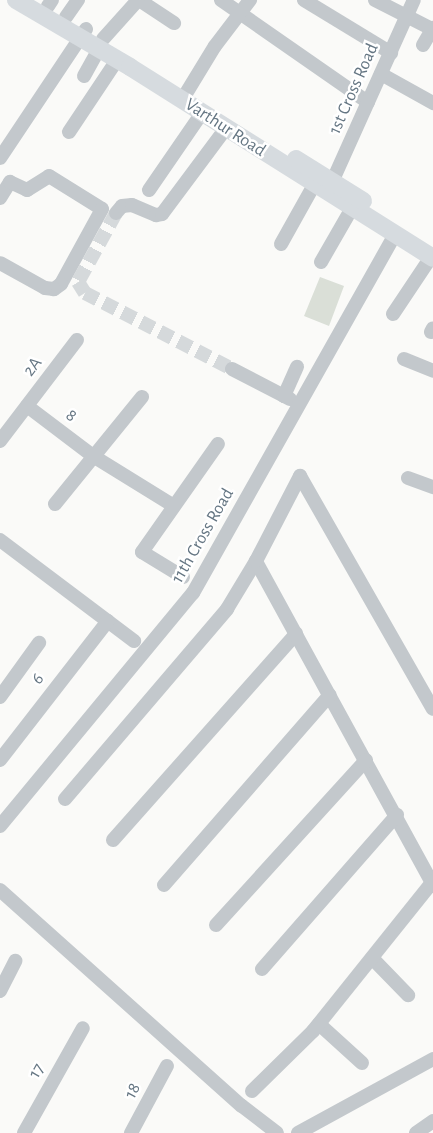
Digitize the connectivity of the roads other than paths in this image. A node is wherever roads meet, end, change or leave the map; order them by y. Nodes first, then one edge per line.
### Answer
1 (16, 0) edge
2 (78, 0) edge
3 (138, 0) edge
4 (221, 0) edge
5 (250, 0) edge
6 (304, 0) edge
7 (375, 0) edge
8 (414, 0) edge
9 (46, 2) edge
10 (240, 14) junction
11 (66, 17) junction
12 (408, 18) junction
13 (174, 24) dead end
14 (433, 29) edge
15 (82, 32) junction
16 (423, 45) dead end
17 (100, 46) junction
18 (391, 53) junction
19 (127, 62) junction
20 (381, 74) junction
21 (84, 76) dead end
22 (185, 96) junction
23 (368, 102) junction
24 (433, 103) edge
25 (202, 113) junction
26 (226, 128) junction
27 (69, 132) dead end
28 (0, 147) edge
29 (0, 158) edge
30 (324, 187) junction
31 (148, 190) dead end
32 (0, 198) edge
33 (352, 208) junction
34 (116, 213) dead end
35 (395, 234) junction
36 (281, 244) dead end
37 (432, 253) edge
38 (320, 262) dead end
39 (0, 264) edge
40 (393, 314) dead end
41 (77, 340) dead end
42 (404, 359) dead end
43 (297, 367) dead end
44 (232, 369) tunnel mouth
45 (433, 371) edge
46 (284, 396) junction
47 (142, 397) dead end
48 (299, 404) junction
49 (27, 406) junction
50 (0, 441) edge
51 (218, 444) dead end
52 (93, 456) junction
53 (408, 478) dead end
54 (433, 487) edge
55 (55, 504) dead end
56 (174, 506) junction
57 (0, 540) edge
58 (256, 561) junction
59 (183, 577) dead end
60 (108, 621) junction
61 (296, 634) junction
62 (134, 641) dead end
63 (39, 642) dead end
64 (330, 695) junction
65 (0, 697) edge
66 (433, 709) edge
67 (0, 760) edge
68 (366, 760) junction
69 (64, 798) dead end
70 (397, 815) junction
71 (0, 826) edge
72 (113, 840) dead end
73 (432, 882) edge
74 (164, 885) dead end
75 (0, 890) edge
76 (216, 925) dead end
77 (372, 958) junction
78 (15, 961) dead end
79 (262, 969) dead end
80 (0, 991) edge
81 (408, 995) dead end
82 (319, 1024) junction
83 (84, 1028) dead end
84 (431, 1053) edge
85 (362, 1063) dead end
86 (167, 1066) dead end
87 (252, 1091) dead end
88 (433, 1121) edge
89 (24, 1133) edge
90 (131, 1133) edge
91 (277, 1133) edge
92 (298, 1133) edge
93 (416, 1133) edge

1 - 15 main road, Varthur Road
2 - 11 street
3 - 13 street
3 - 17 street
4 - 10 street
5 - 10 street
6 - 18 street
7 - 12 street
8 - 12 street, 1st Cross Road
9 - 11 main road, Varthur Road
10 - 22 street
10 - 23 street
11 - 15 main road, Varthur Road
12 - 14 street
12 - 18 street, 1st Cross Road
14 - 16 street
15 - 17 main road, Varthur Road
15 - 19 main road, Varthur Road
15 - 28 street
15 - 29 street
17 - 19 main road, Varthur Road
17 - 21 street
18 - 20 street, 1st Cross Road
19 - 22 main road, Varthur Road
19 - 27 street
20 - 23 street, 1st Cross Road
20 - 24 street
22 - 25 main road, Varthur Road
22 - 30 main road, Varthur Road
23 - 30 street, 1st Cross Road
25 - 26 main road, Varthur Road
25 - 31 street
26 - 30 main road, Varthur Road
26 - 34 street
30 - 33 main road, Varthur Road
30 - 36 street, 1st Cross Road
30 - 37 main road, Varthur Road
32 - 39 street
33 - 35 main road, Varthur Road
33 - 38 street
35 - 37 main road, Varthur Road
35 - 48 street, 11th Cross Road
37 - 40 street
41 - 49 street, 2A
42 - 45 street
43 - 46 street
44 - 46 street
46 - 48 street
47 - 52 street
48 - 71 street, 11th Cross Road
49 - 50 street, 2A
49 - 52 street, 8
51 - 56 street
52 - 55 street
52 - 56 street, 8
53 - 54 street
56 - 59 street
57 - 60 street
58 - 61 street
58 - 66 street
58 - 69 street
60 - 62 street
60 - 67 street, 6
61 - 64 street
61 - 72 street
63 - 65 street
64 - 68 street
64 - 74 street
68 - 70 street
68 - 76 street
70 - 73 street
70 - 79 street
73 - 77 street
75 - 91 street
77 - 81 street
77 - 82 street
78 - 80 street
82 - 85 street
82 - 87 street
83 - 89 street, 17
84 - 92 street
86 - 90 street, 18
88 - 93 street

